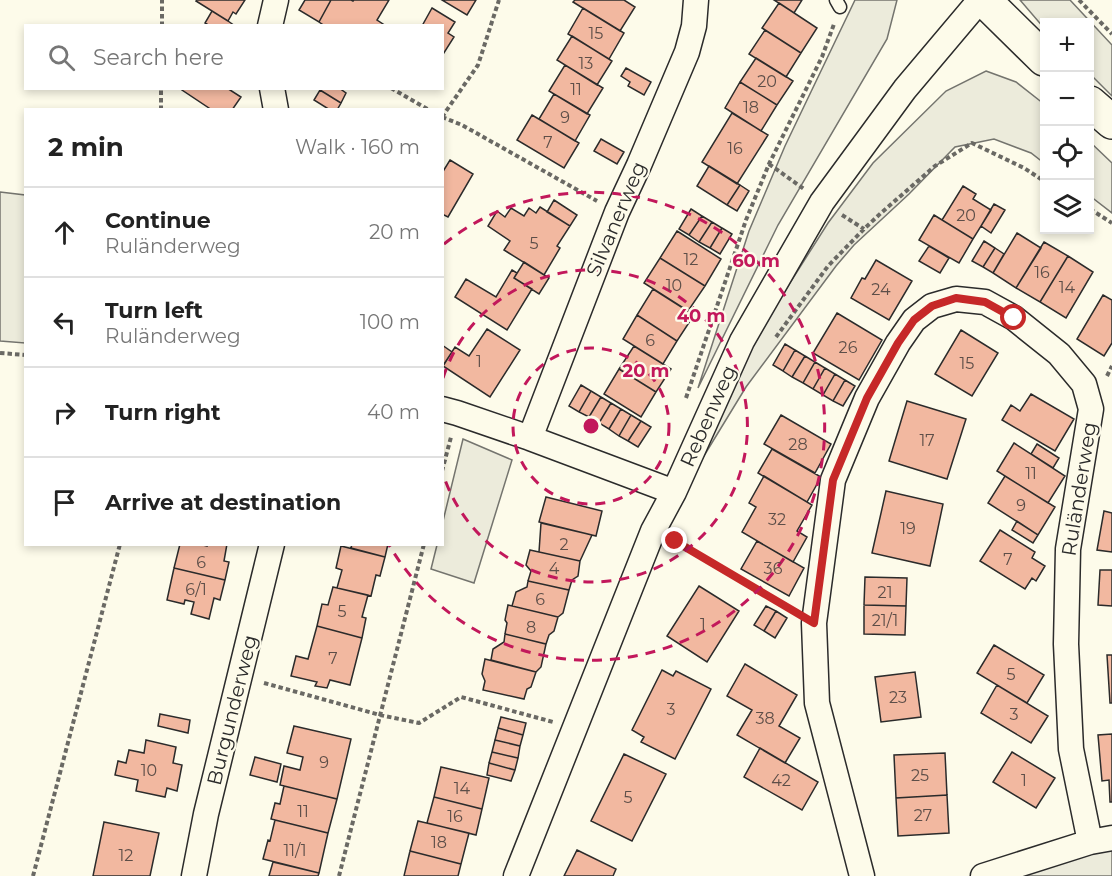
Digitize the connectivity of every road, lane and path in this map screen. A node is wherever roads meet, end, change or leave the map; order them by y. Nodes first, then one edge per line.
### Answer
1 (162, 0) edge
2 (276, 0) edge
3 (499, 0) edge
4 (696, 0) edge
5 (982, 0) edge
6 (1078, 0) edge
7 (838, 4) edge
8 (162, 24) edge
9 (270, 24) edge
10 (1112, 34) edge
11 (1040, 55) edge
12 (161, 90) edge
13 (272, 90) edge
14 (394, 90) edge
15 (1094, 107) edge
16 (161, 108) edge
17 (276, 108) edge
18 (426, 108) edge
19 (444, 114) edge
20 (444, 118) edge
21 (1112, 122) edge
22 (1042, 180) edge
23 (617, 212) junction
24 (1094, 212) edge
25 (1112, 223) edge
26 (769, 346) dead end
27 (0, 353) edge
28 (24, 355) edge
29 (686, 400) dead end
30 (450, 411) edge
31 (530, 438) junction
32 (444, 456) edge
33 (674, 492) junction
34 (679, 532) dead end
35 (119, 546) edge
36 (272, 546) edge
37 (423, 546) edge
38 (814, 623) junction
39 (240, 676) junction
40 (380, 716) junction
41 (574, 728) junction
42 (1101, 840) edge
43 (33, 876) edge
44 (194, 876) edge
45 (339, 876) edge
46 (516, 876) edge
47 (862, 876) edge
48 (983, 876) edge

1 - 8 path
2 - 9 street
3 - 19 path
4 - 23 street, Silvanerweg
5 - 11 main road
5 - 33 street, Rebenweg
6 - 10 path
7 - 29 path
12 - 16 path
13 - 17 street
14 - 18 path
15 - 21 main road
20 - 23 path
22 - 26 path
23 - 31 street, Silvanerweg
24 - 25 path
27 - 28 path
30 - 31 street
30 - 32 path
31 - 33 street
33 - 41 street, Rebenweg
34 - 38 path
35 - 43 path
36 - 39 street, Burgunderweg
37 - 40 path
38 - 42 street, Ruländerweg
38 - 47 street, Ruländerweg
39 - 40 path
39 - 44 street, Burgunderweg
40 - 41 path
40 - 45 path
41 - 46 street, Rebenweg
42 - 48 street

